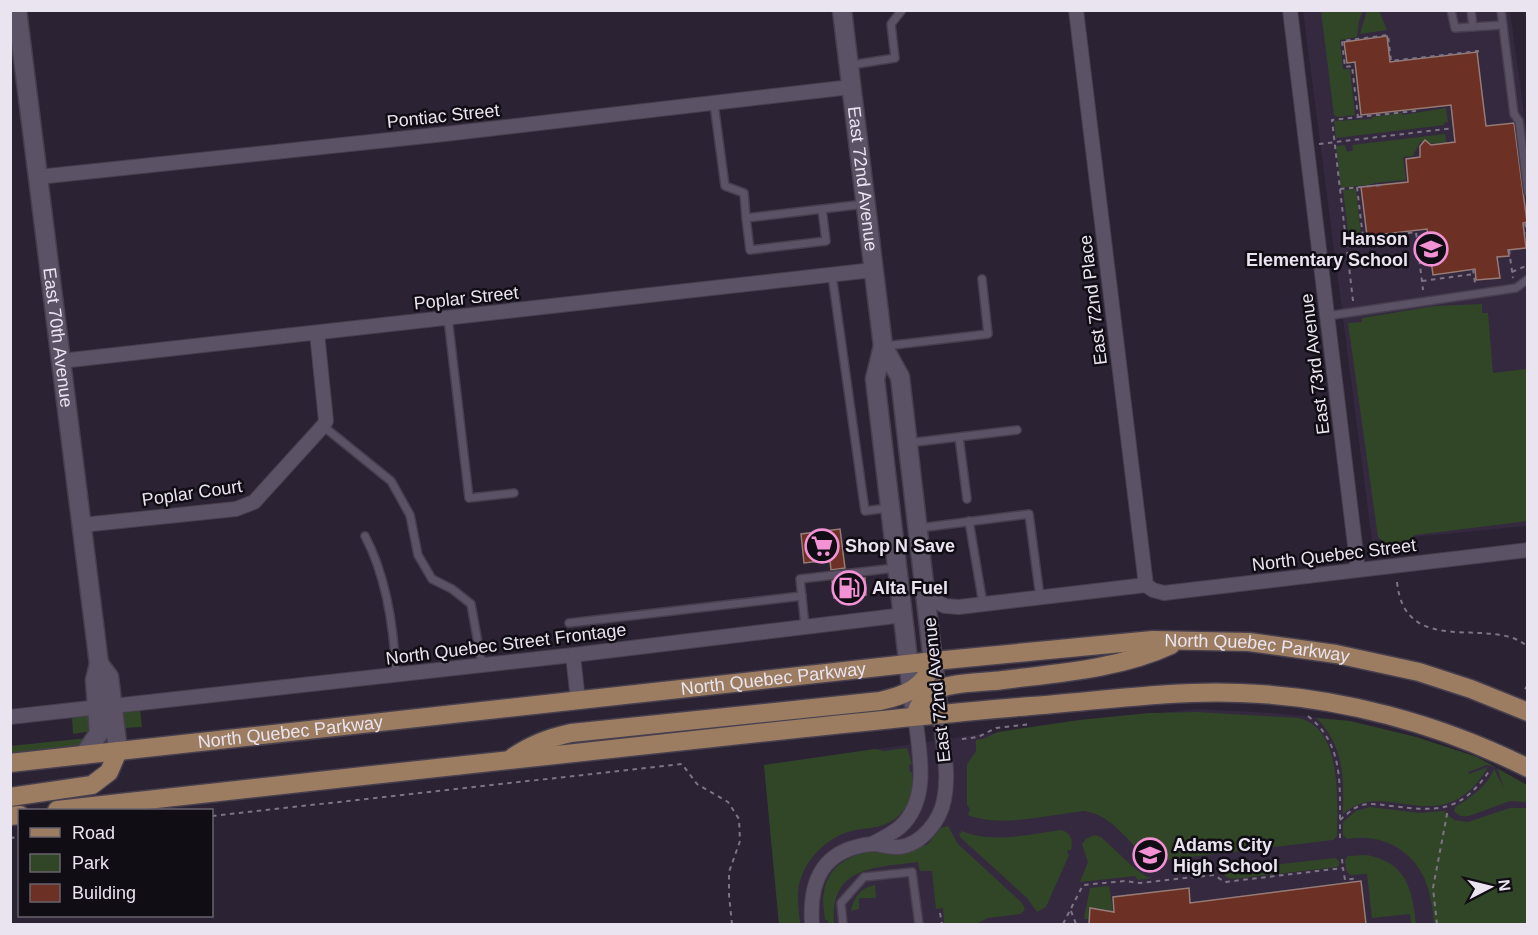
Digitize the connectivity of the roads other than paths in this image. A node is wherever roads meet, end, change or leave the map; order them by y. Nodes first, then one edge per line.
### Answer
1 (17, 10) edge
2 (842, 10) edge
3 (902, 10) edge
4 (1076, 10) edge
5 (1290, 10) edge
6 (1451, 10) edge
7 (1472, 10) edge
8 (1501, 10) edge
9 (1503, 25) junction
10 (1473, 27) junction
11 (849, 65) junction
12 (851, 87) junction
13 (714, 104) junction
14 (38, 177) junction
15 (1527, 192) edge
16 (865, 204) junction
17 (822, 209) junction
18 (746, 219) junction
19 (873, 270) junction
20 (832, 275) junction
21 (982, 279) dead end
22 (1527, 279) edge
23 (1327, 316) junction
24 (448, 318) junction
25 (317, 333) junction
26 (883, 346) junction
27 (62, 361) junction
28 (324, 426) junction
29 (1017, 430) dead end
30 (959, 436) junction
31 (908, 442) junction
32 (514, 493) dead end
33 (967, 499) dead end
34 (890, 508) junction
35 (969, 521) junction
36 (82, 525) junction
37 (918, 528) junction
38 (365, 536) dead end
39 (1527, 550) edge
40 (898, 567) junction
41 (1358, 570) junction
42 (1146, 585) junction
43 (801, 596) junction
44 (927, 597) junction
45 (1040, 597) junction
46 (983, 604) junction
47 (904, 615) junction
48 (568, 622) dead end
49 (805, 627) junction
50 (1184, 640) junction
51 (573, 655) junction
52 (934, 661) junction
53 (909, 664) junction
54 (482, 666) junction
55 (396, 675) junction
56 (912, 689) junction
57 (937, 690) junction
58 (578, 701) junction
59 (106, 707) junction
60 (1527, 712) edge
61 (939, 713) junction
62 (915, 716) junction
63 (10, 717) edge
64 (118, 751) junction
65 (84, 755) junction
66 (509, 760) junction
67 (10, 763) edge
68 (1527, 768) edge
69 (10, 797) edge
70 (66, 809) edge
71 (872, 844) junction
72 (812, 924) edge
73 (843, 924) edge
74 (919, 924) edge

1 - 14 main road, East 70th Avenue
2 - 11 main road, East 72nd Avenue
3 - 11 lane
4 - 42 street, East 72nd Place
5 - 23 street, East 73rd Avenue
6 - 10 lane
7 - 10 lane
8 - 9 lane
9 - 10 lane
9 - 15 lane
11 - 12 main road, East 72nd Avenue
12 - 13 street, Pontiac Street
12 - 16 main road, East 72nd Avenue
13 - 14 street, Pontiac Street
13 - 18 lane
14 - 27 main road, East 70th Avenue
16 - 17 lane
16 - 19 main road, East 72nd Avenue
17 - 18 lane
17 - 18 lane
19 - 20 street, Poplar Street
19 - 26 main road, East 72nd Avenue
20 - 24 street, Poplar Street
20 - 34 lane
21 - 26 lane
22 - 23 lane
23 - 41 street, East 73rd Avenue
24 - 25 street, Poplar Street
24 - 32 lane
25 - 27 street, Poplar Street
25 - 28 street
26 - 31 main road, East 72nd Avenue
26 - 34 main road, East 72nd Avenue
27 - 36 main road, East 70th Avenue
28 - 36 street, Poplar Court
28 - 54 lane
29 - 30 lane
30 - 31 lane
30 - 33 lane
31 - 37 main road, East 72nd Avenue
34 - 40 main road, East 72nd Avenue
35 - 37 lane
35 - 45 lane
35 - 46 lane
36 - 59 main road, East 70th Avenue
37 - 44 main road, East 72nd Avenue
38 - 55 lane
39 - 41 street, North Quebec Street
40 - 43 lane
40 - 47 main road, East 72nd Avenue
41 - 42 street, North Quebec Street
42 - 45 street
43 - 48 lane
43 - 49 lane
44 - 46 street
44 - 52 main road, East 72nd Avenue
45 - 46 street
47 - 49 street, North Quebec Street Frontage
47 - 53 main road, East 72nd Avenue
49 - 51 street, North Quebec Street Frontage
50 - 52 main road, North Quebec Parkway
50 - 57 main road
50 - 60 main road, North Quebec Parkway
51 - 54 street, North Quebec Street Frontage
51 - 58 street
52 - 53 main road, North Quebec Parkway
52 - 56 main road
52 - 57 main road, East 72nd Avenue
53 - 56 main road, East 72nd Avenue
53 - 58 main road, North Quebec Parkway
54 - 55 street, North Quebec Street Frontage
55 - 59 street, North Quebec Street Frontage
56 - 62 main road, East 72nd Avenue
56 - 66 main road
57 - 61 main road, East 72nd Avenue
57 - 62 main road
58 - 64 main road, North Quebec Parkway
59 - 63 street, North Quebec Street Frontage
59 - 64 main road, East 70th Avenue
59 - 65 main road, East 70th Avenue
61 - 62 main road
61 - 68 main road
61 - 71 street, East 72nd Avenue
62 - 66 main road
62 - 71 street, East 72nd Avenue
64 - 65 main road, North Quebec Parkway
64 - 69 main road
65 - 67 main road, North Quebec Parkway
66 - 70 main road
71 - 72 street, East 72nd Avenue
73 - 74 lane

